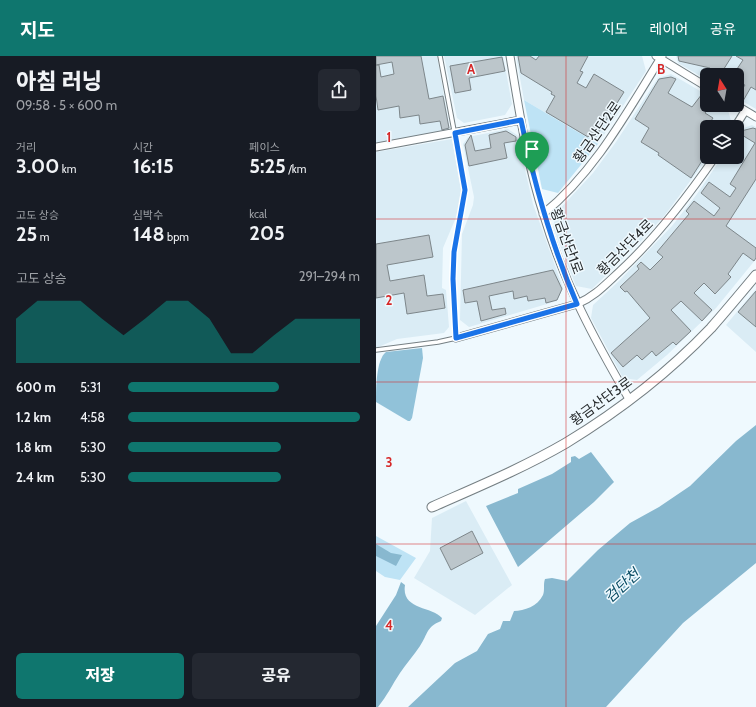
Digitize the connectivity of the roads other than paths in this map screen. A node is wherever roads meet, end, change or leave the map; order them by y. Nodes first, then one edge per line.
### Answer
1 (440, 56) edge
2 (510, 56) edge
3 (659, 57) edge
4 (700, 83) edge
5 (745, 111) joint
6 (756, 117) edge
7 (521, 120) junction
8 (739, 120) edge
9 (455, 133) junction
10 (376, 147) edge
11 (710, 164) edge
12 (543, 214) junction
13 (756, 275) edge
14 (577, 304) junction
15 (456, 338) junction
16 (376, 350) edge
17 (629, 399) junction
18 (432, 507) dead end

1 - 9 lane
2 - 7 street, 황금산단1로
3 - 4 street
3 - 12 street, 황금산단2로
5 - 6 street
5 - 8 street
7 - 9 street
7 - 12 street, 황금산단1로
9 - 10 street
9 - 15 lane
11 - 14 street, 황금산단4로
12 - 14 street, 황금산단1로
13 - 17 street, 황금산단3로
14 - 15 street, 황금산단4로
14 - 17 street, 황금산단1로
15 - 16 lane
17 - 18 street, 황금산단3로

